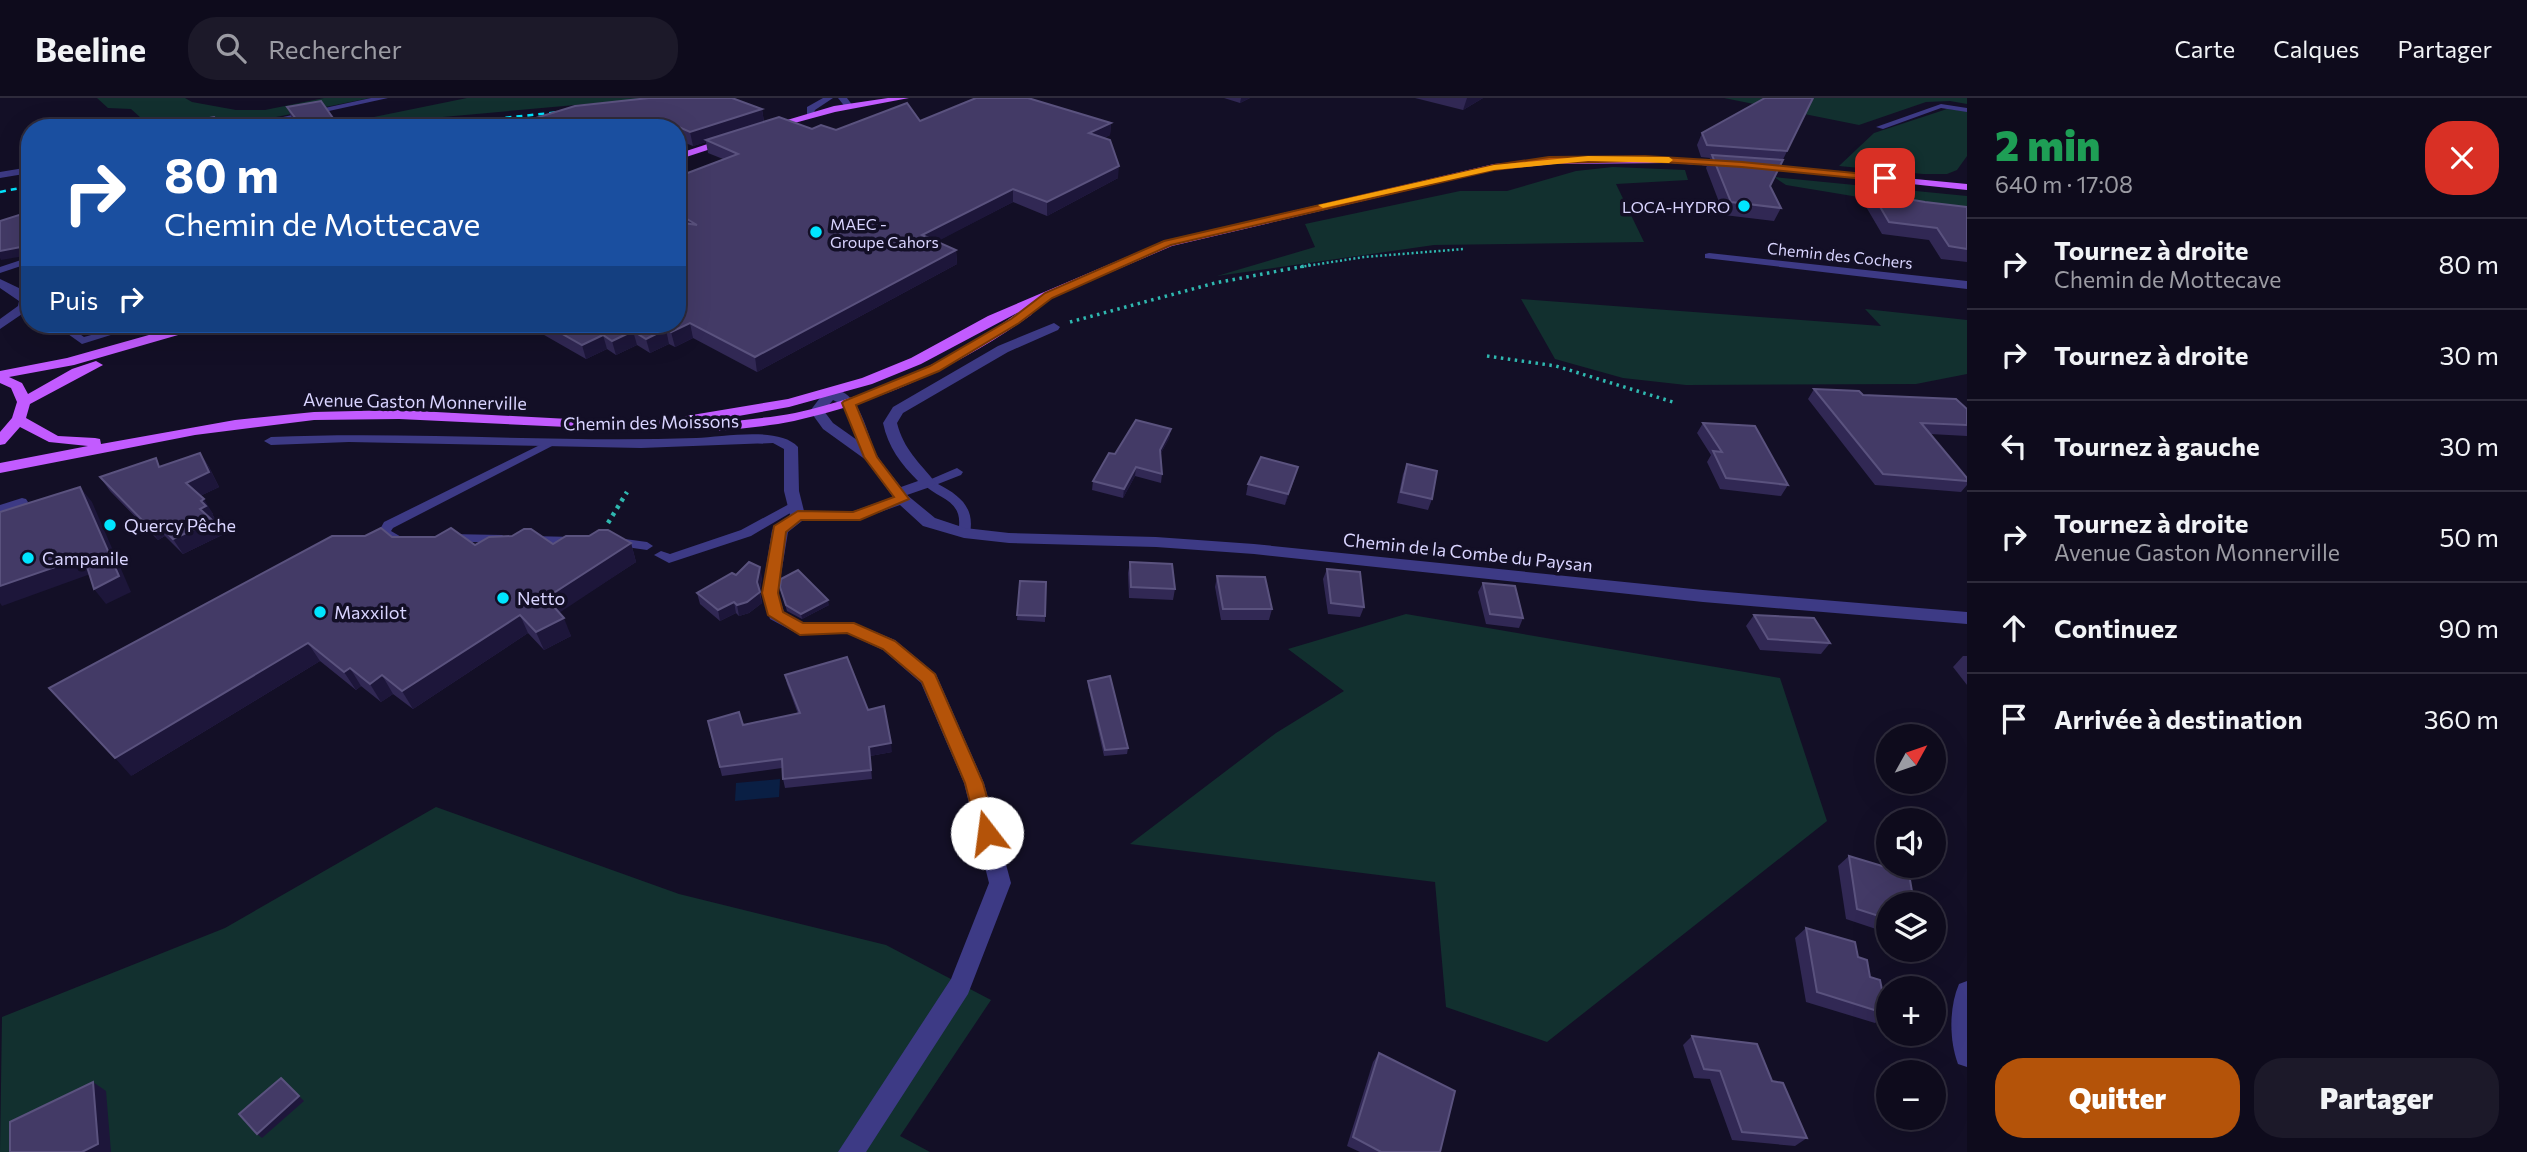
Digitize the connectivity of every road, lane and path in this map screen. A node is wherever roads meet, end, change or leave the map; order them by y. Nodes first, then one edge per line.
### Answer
1 (384, 98) edge
2 (829, 98) edge
3 (905, 98) edge
4 (846, 102) edge
5 (1967, 110) edge
6 (810, 114) junction
7 (281, 119) edge
8 (1880, 127) dead end
9 (757, 131) edge
10 (745, 134) edge
11 (686, 154) edge
12 (21, 172) edge
13 (0, 175) edge
14 (1967, 187) edge
15 (1464, 249) dead end
16 (1709, 256) dead end
17 (21, 263) edge
18 (0, 270) edge
19 (0, 283) edge
20 (1967, 285) edge
21 (21, 295) edge
22 (1049, 295) junction
23 (21, 312) edge
24 (0, 326) edge
25 (1054, 327) joint
26 (71, 333) edge
27 (110, 333) edge
28 (170, 333) edge
29 (176, 333) edge
30 (1487, 356) dead end
31 (0, 377) edge
32 (831, 393) junction
33 (24, 402) junction
34 (1673, 402) dead end
35 (849, 403) junction
36 (817, 411) junction
37 (19, 419) junction
38 (643, 427) junction
39 (147, 440) junction
40 (0, 441) edge
41 (271, 441) dead end
42 (550, 443) junction
43 (871, 457) junction
44 (0, 468) edge
45 (957, 472) dead end
46 (928, 483) junction
47 (900, 496) junction
48 (22, 502) edge
49 (0, 509) edge
50 (795, 511) junction
51 (964, 533) junction
52 (647, 546) dead end
53 (662, 555) dead end
54 (1967, 618) edge
55 (1967, 992) edge
56 (1967, 1055) edge
57 (851, 1152) edge

1 - 7 street
2 - 6 street
3 - 4 main road
4 - 6 main road
5 - 8 lane
6 - 9 main road
10 - 11 main road
12 - 13 street
14 - 22 main road
15 - 25 path
16 - 20 street, Chemin des Cochers
17 - 18 lane
19 - 21 street
22 - 32 main road, Avenue Gaston Monnerville
22 - 35 main road, Avenue Gaston Monnerville
23 - 24 street
25 - 46 street
26 - 27 lane
28 - 31 main road
29 - 33 main road
30 - 34 path
31 - 33 main road
32 - 35 street
32 - 36 street
32 - 38 main road, Avenue Gaston Monnerville
33 - 37 main road
35 - 36 main road, Avenue Gaston Monnerville
35 - 43 street, Chemin de la Combe du Paysan
36 - 38 main road, Avenue Gaston Monnerville
36 - 43 street, Chemin de la Combe du Paysan
37 - 39 main road, Avenue Gaston Monnerville
37 - 40 main road
38 - 39 main road, Avenue Gaston Monnerville
39 - 44 main road, Avenue Gaston Monnerville
41 - 42 street, Chemin des Moissons
42 - 50 street, Chemin des Moissons
42 - 52 lane
43 - 47 street, Chemin de la Combe du Paysan
45 - 46 lane
46 - 47 street
46 - 51 lane
47 - 50 street
47 - 51 street, Chemin de la Combe du Paysan
48 - 49 lane
50 - 53 lane
50 - 57 street
51 - 54 street, Chemin de la Combe du Paysan
55 - 56 street

